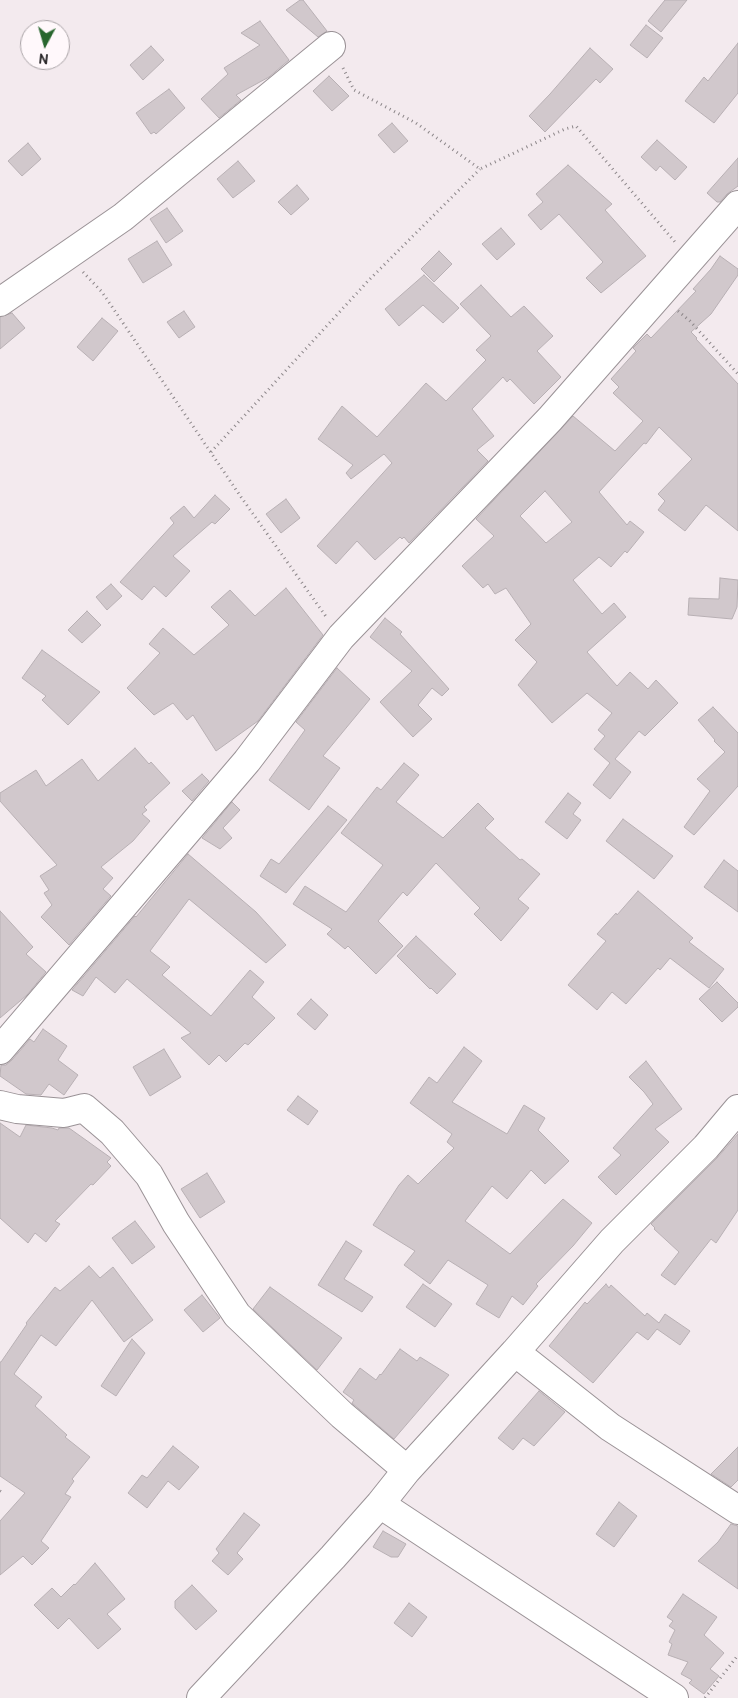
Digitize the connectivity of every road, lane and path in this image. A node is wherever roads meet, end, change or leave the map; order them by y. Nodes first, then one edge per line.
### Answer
1 (331, 46) joint
2 (480, 169) junction
3 (738, 204) edge
4 (67, 256) junction
5 (690, 260) junction
6 (659, 295) junction
7 (0, 302) edge
8 (738, 374) edge
9 (211, 452) junction
10 (341, 637) junction
11 (0, 1050) edge
12 (0, 1105) edge
13 (738, 1109) edge
14 (515, 1352) junction
15 (407, 1470) junction
16 (380, 1504) junction
17 (738, 1510) edge
18 (738, 1655) edge
19 (201, 1698) edge
20 (674, 1698) edge
21 (705, 1698) edge

1 - 2 path
1 - 4 street
2 - 5 path
2 - 9 path
3 - 5 street
4 - 7 street
4 - 9 path
5 - 6 street
6 - 8 path
6 - 10 street
9 - 10 path
10 - 11 street
12 - 15 street
13 - 14 street
14 - 15 street
14 - 17 street
15 - 16 street
16 - 19 street
16 - 20 street
18 - 21 path

